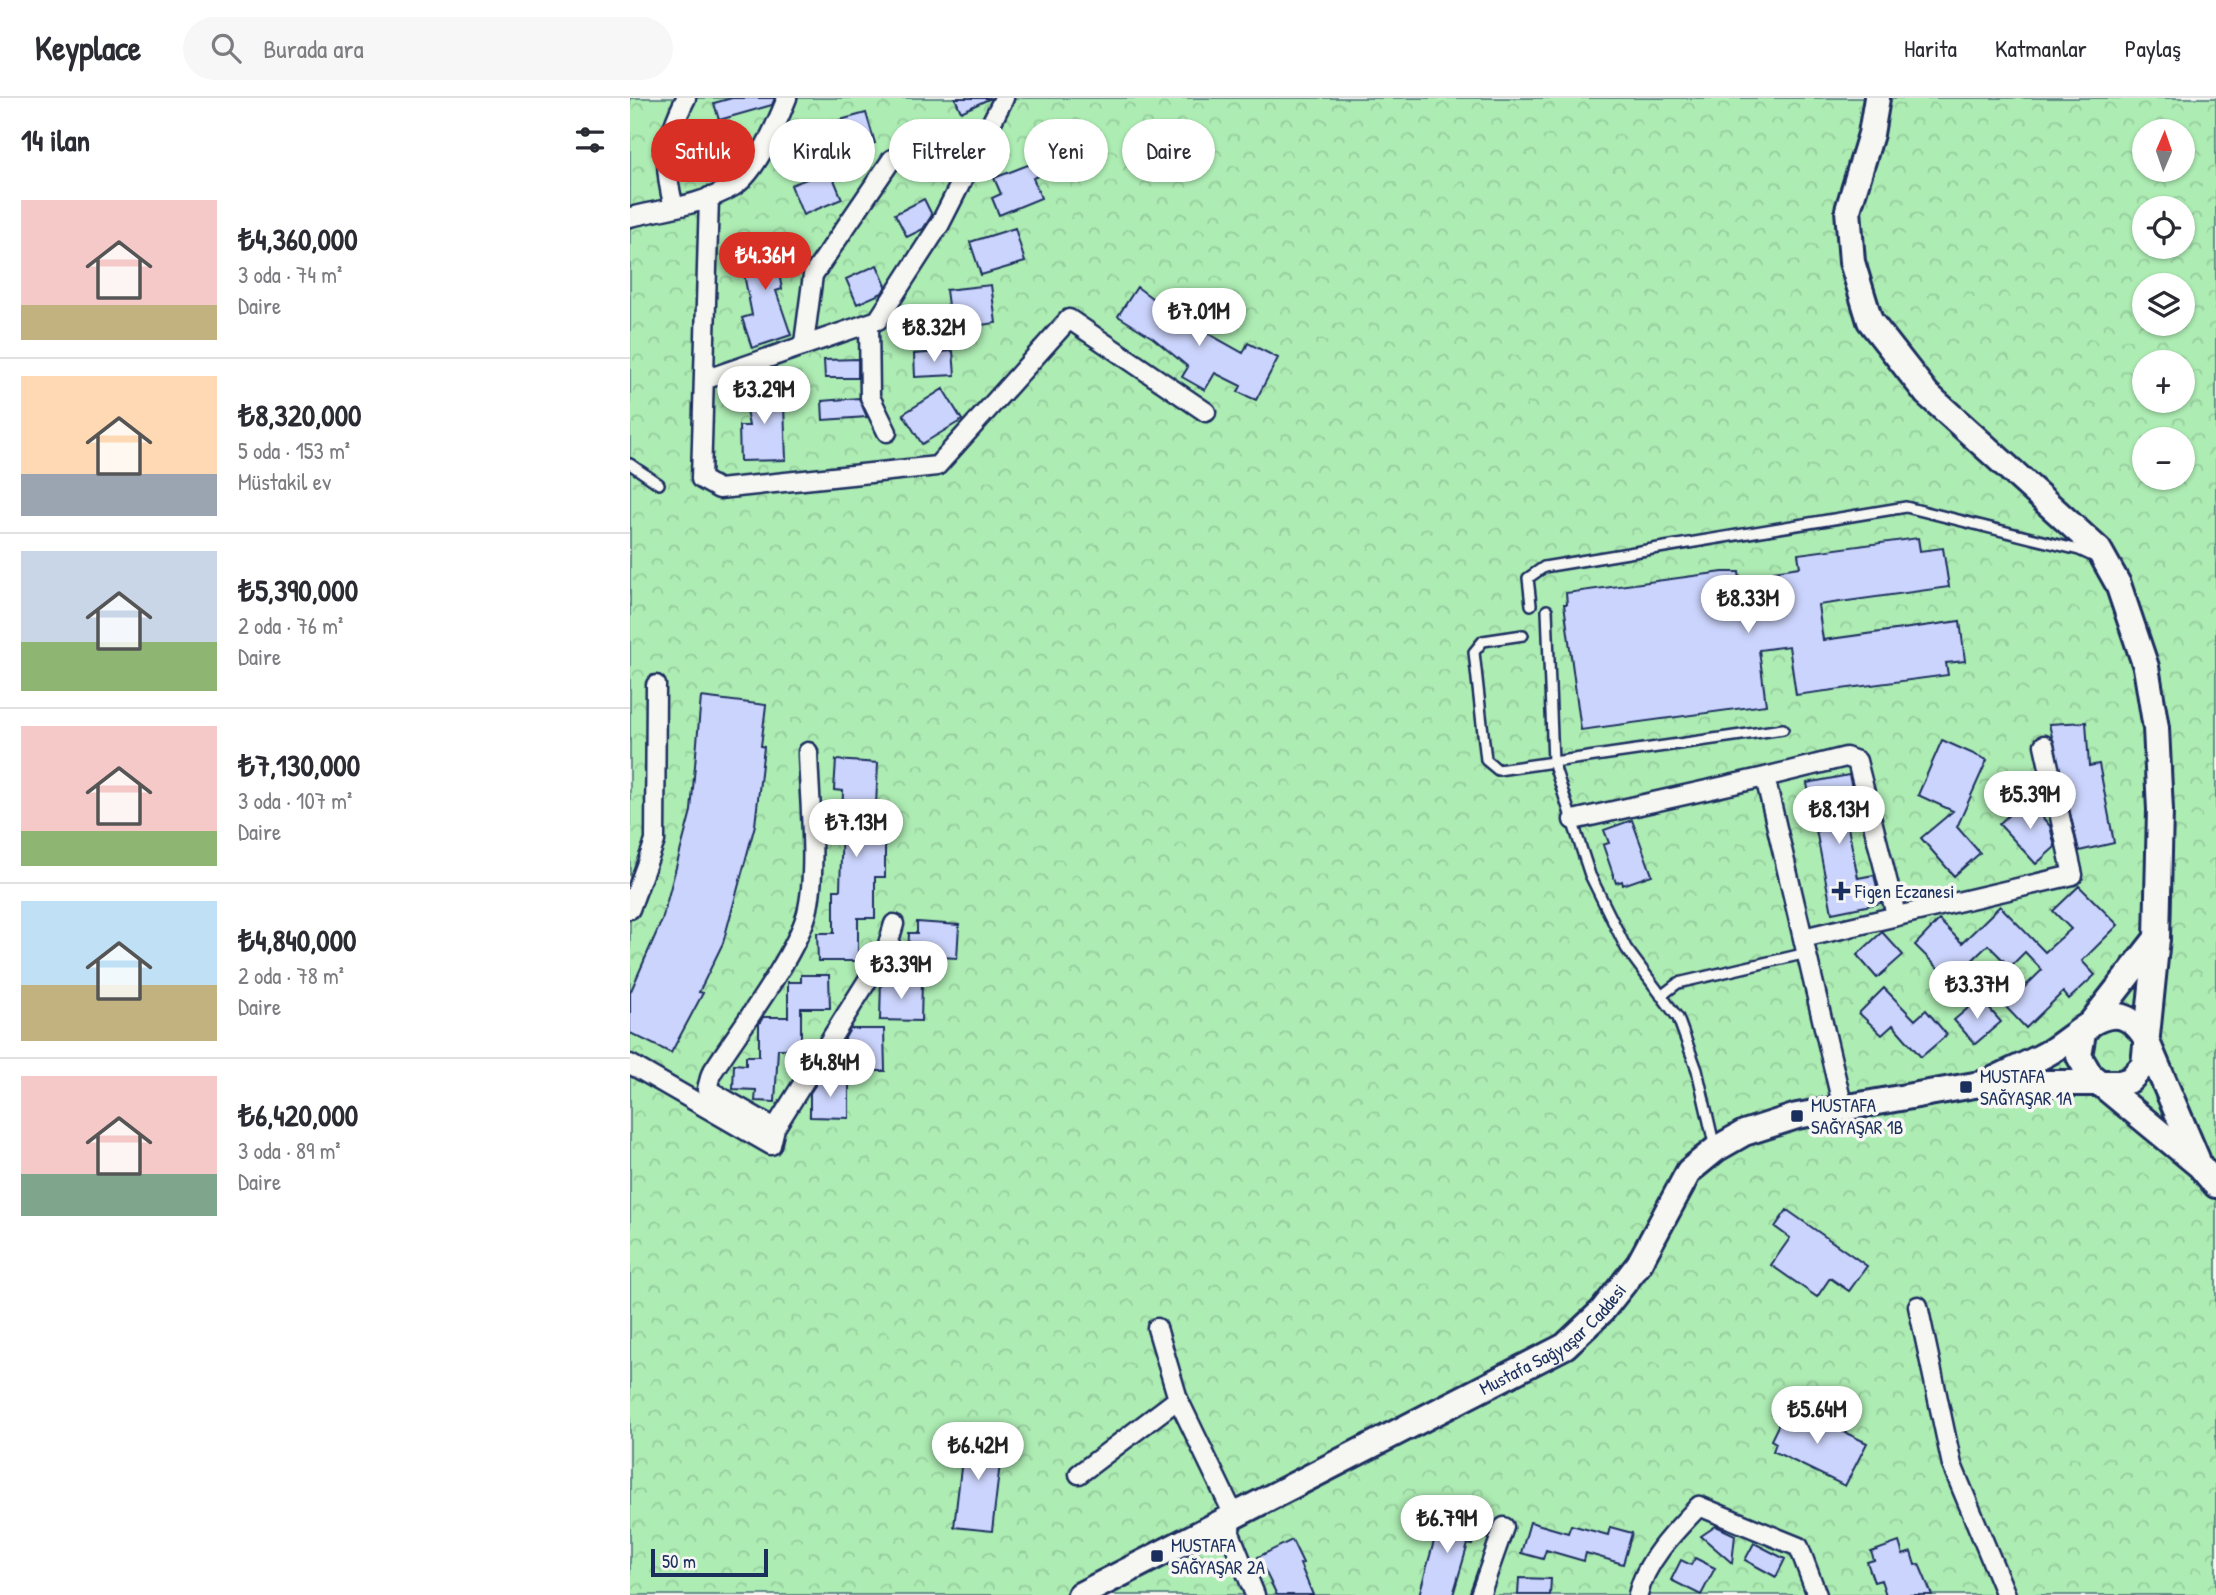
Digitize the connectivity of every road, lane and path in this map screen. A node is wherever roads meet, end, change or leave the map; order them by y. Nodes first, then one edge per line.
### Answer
1 (687, 98) edge
2 (787, 98) edge
3 (1004, 98) edge
4 (1877, 98) edge
5 (889, 163) edge
6 (709, 197) junction
7 (674, 207) junction
8 (630, 217) edge
9 (869, 324) junction
10 (804, 343) junction
11 (704, 380) junction
12 (1206, 412) dead end
13 (887, 432) dead end
14 (630, 464) edge
15 (659, 484) dead end
16 (2106, 562) junction
17 (1531, 605) dead end
18 (1547, 610) dead end
19 (1523, 635) dead end
20 (656, 685) dead end
21 (1783, 729) dead end
22 (2045, 744) dead end
23 (808, 752) dead end
24 (1553, 762) junction
25 (1765, 777) junction
26 (1573, 820) junction
27 (630, 909) edge
28 (1896, 915) junction
29 (894, 924) dead end
30 (2157, 937) junction
31 (1805, 946) junction
32 (1661, 996) junction
33 (2090, 1024) junction
34 (2147, 1045) junction
35 (630, 1064) edge
36 (2100, 1081) junction
37 (1986, 1083) junction
38 (1843, 1108) junction
39 (775, 1128) junction
40 (1716, 1149) junction
41 (2200, 1166) junction
42 (2216, 1185) edge
43 (1918, 1306) dead end
44 (1157, 1328) dead end
45 (1178, 1399) junction
46 (1079, 1474) dead end
47 (1230, 1518) junction
48 (1504, 1527) dead end
49 (1080, 1595) edge
50 (1255, 1595) edge
51 (1480, 1595) edge
52 (1638, 1595) edge
53 (1817, 1595) edge
54 (2006, 1595) edge

1 - 7 street
2 - 6 street
3 - 9 street
4 - 16 street
5 - 10 street
6 - 7 street
6 - 11 street
7 - 8 street
9 - 10 street
9 - 13 street
10 - 11 street
11 - 12 street
14 - 15 lane
16 - 17 lane
16 - 30 street
18 - 24 lane
19 - 24 lane
20 - 27 street
21 - 24 lane
22 - 28 street
23 - 39 street
24 - 26 lane
25 - 26 street
25 - 28 street
25 - 31 street
26 - 32 lane
28 - 31 street
29 - 39 street
30 - 33 street
30 - 34 street
31 - 32 lane
31 - 38 street
32 - 40 lane
33 - 34 street
33 - 36 street
33 - 37 street
34 - 36 street
34 - 41 street
35 - 39 street
36 - 37 street
36 - 41 street
37 - 38 street, Mustafa Sağyaşar Caddesi
38 - 40 street, Mustafa Sağyaşar Caddesi
40 - 47 street, Mustafa Sağyaşar Caddesi
41 - 42 street
43 - 54 street
44 - 45 street
45 - 46 street
45 - 47 street
47 - 49 street, Mustafa Sağyaşar Caddesi
47 - 50 street
48 - 51 street
52 - 53 street

